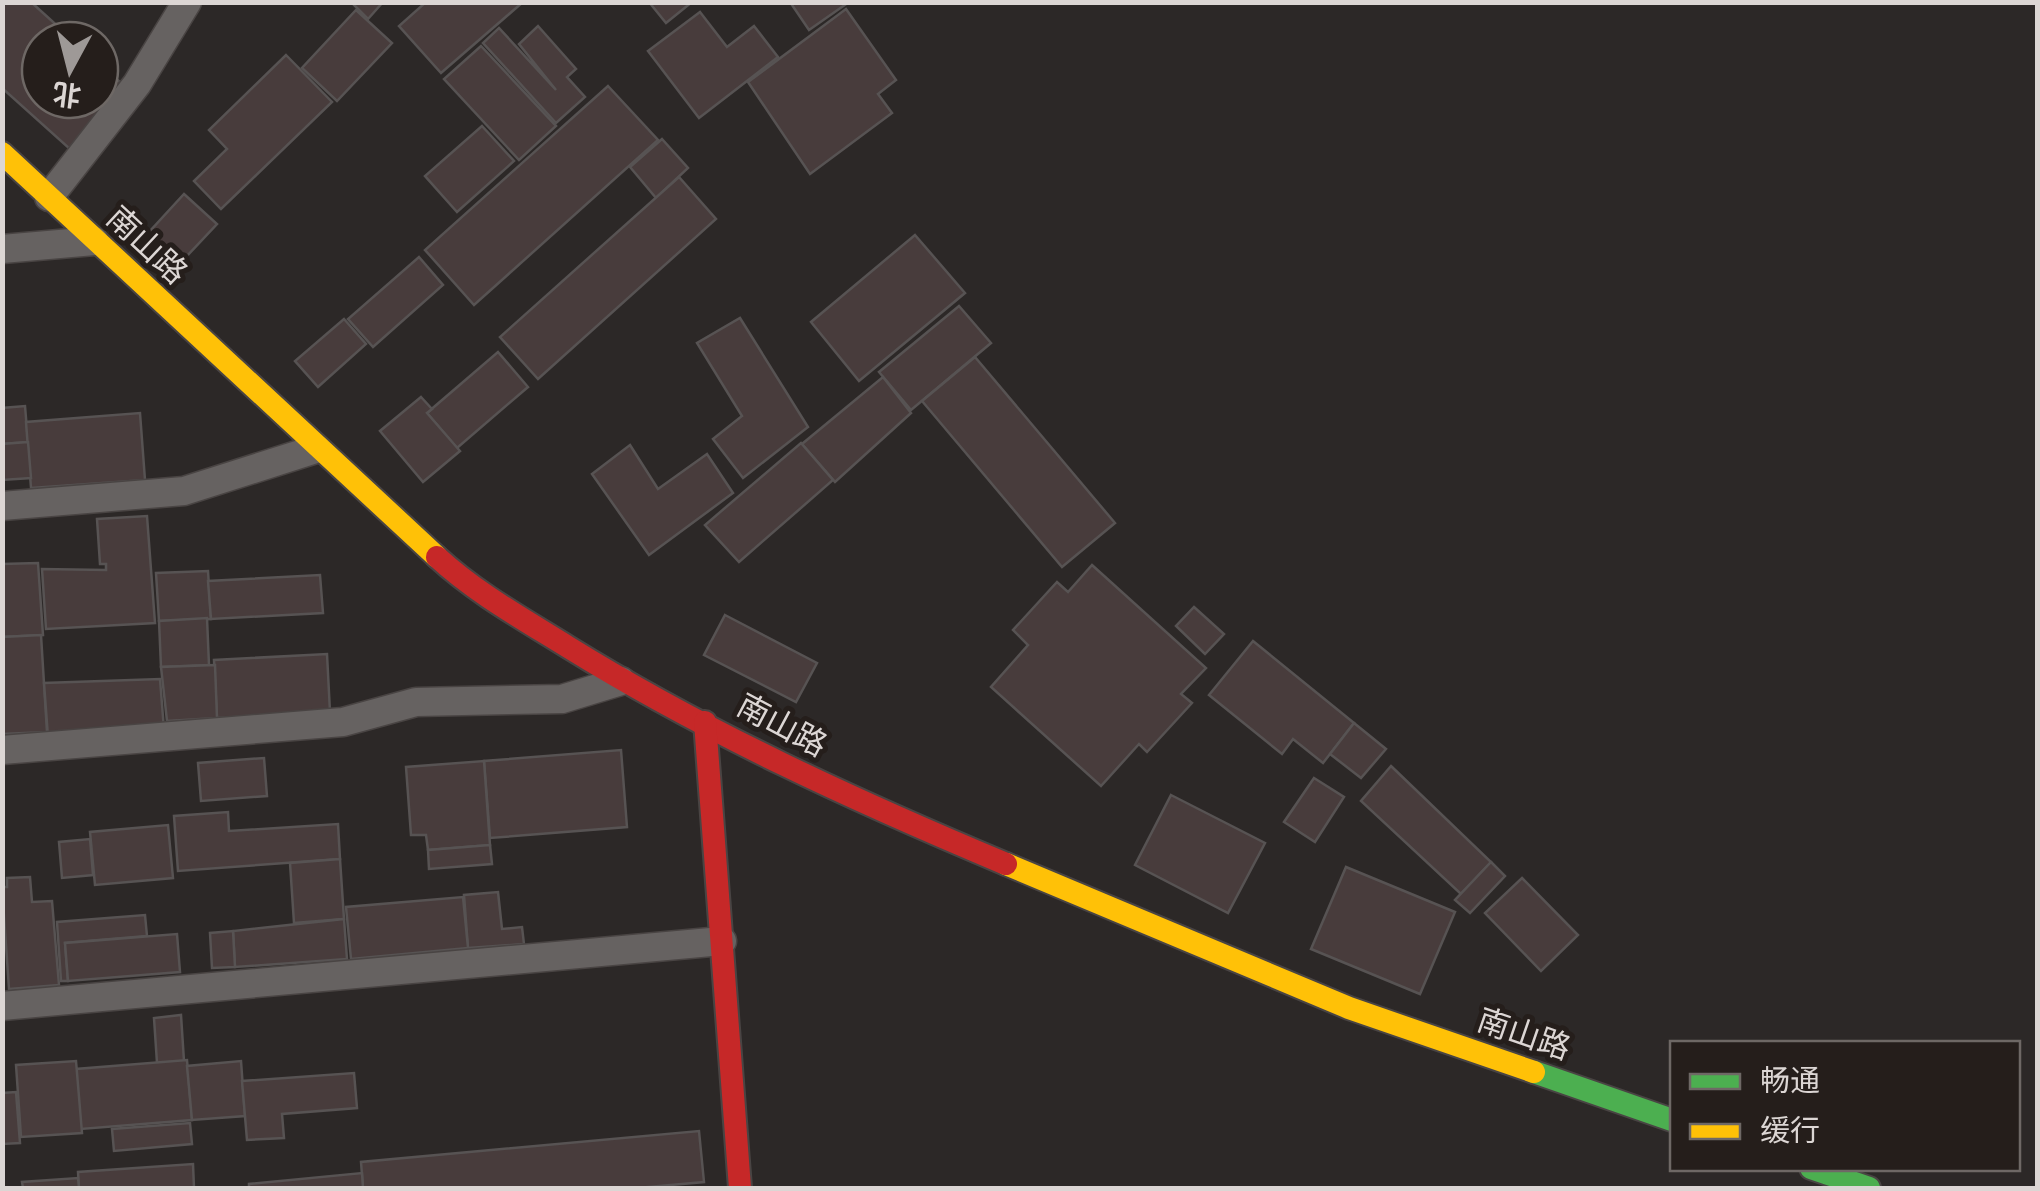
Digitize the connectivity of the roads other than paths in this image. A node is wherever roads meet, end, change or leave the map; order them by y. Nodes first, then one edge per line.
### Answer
1 (187, 2) edge
2 (2, 153) edge
3 (49, 197) junction
4 (96, 241) junction
5 (2, 249) edge
6 (316, 448) junction
7 (2, 506) edge
8 (622, 681) junction
9 (706, 722) junction
10 (2, 750) edge
11 (722, 941) junction
12 (2, 1006) edge
13 (1670, 1119) edge
14 (1820, 1171) edge
15 (740, 1188) edge
16 (1869, 1188) edge

1 - 3 lane
2 - 3 street, 南山路
3 - 4 street, 南山路
4 - 5 lane
4 - 6 street, 南山路
6 - 7 lane
6 - 8 street, 南山路
8 - 9 street, 南山路
8 - 10 lane
9 - 11 street
9 - 13 street, 南山路
11 - 12 lane
11 - 15 street
14 - 16 street

